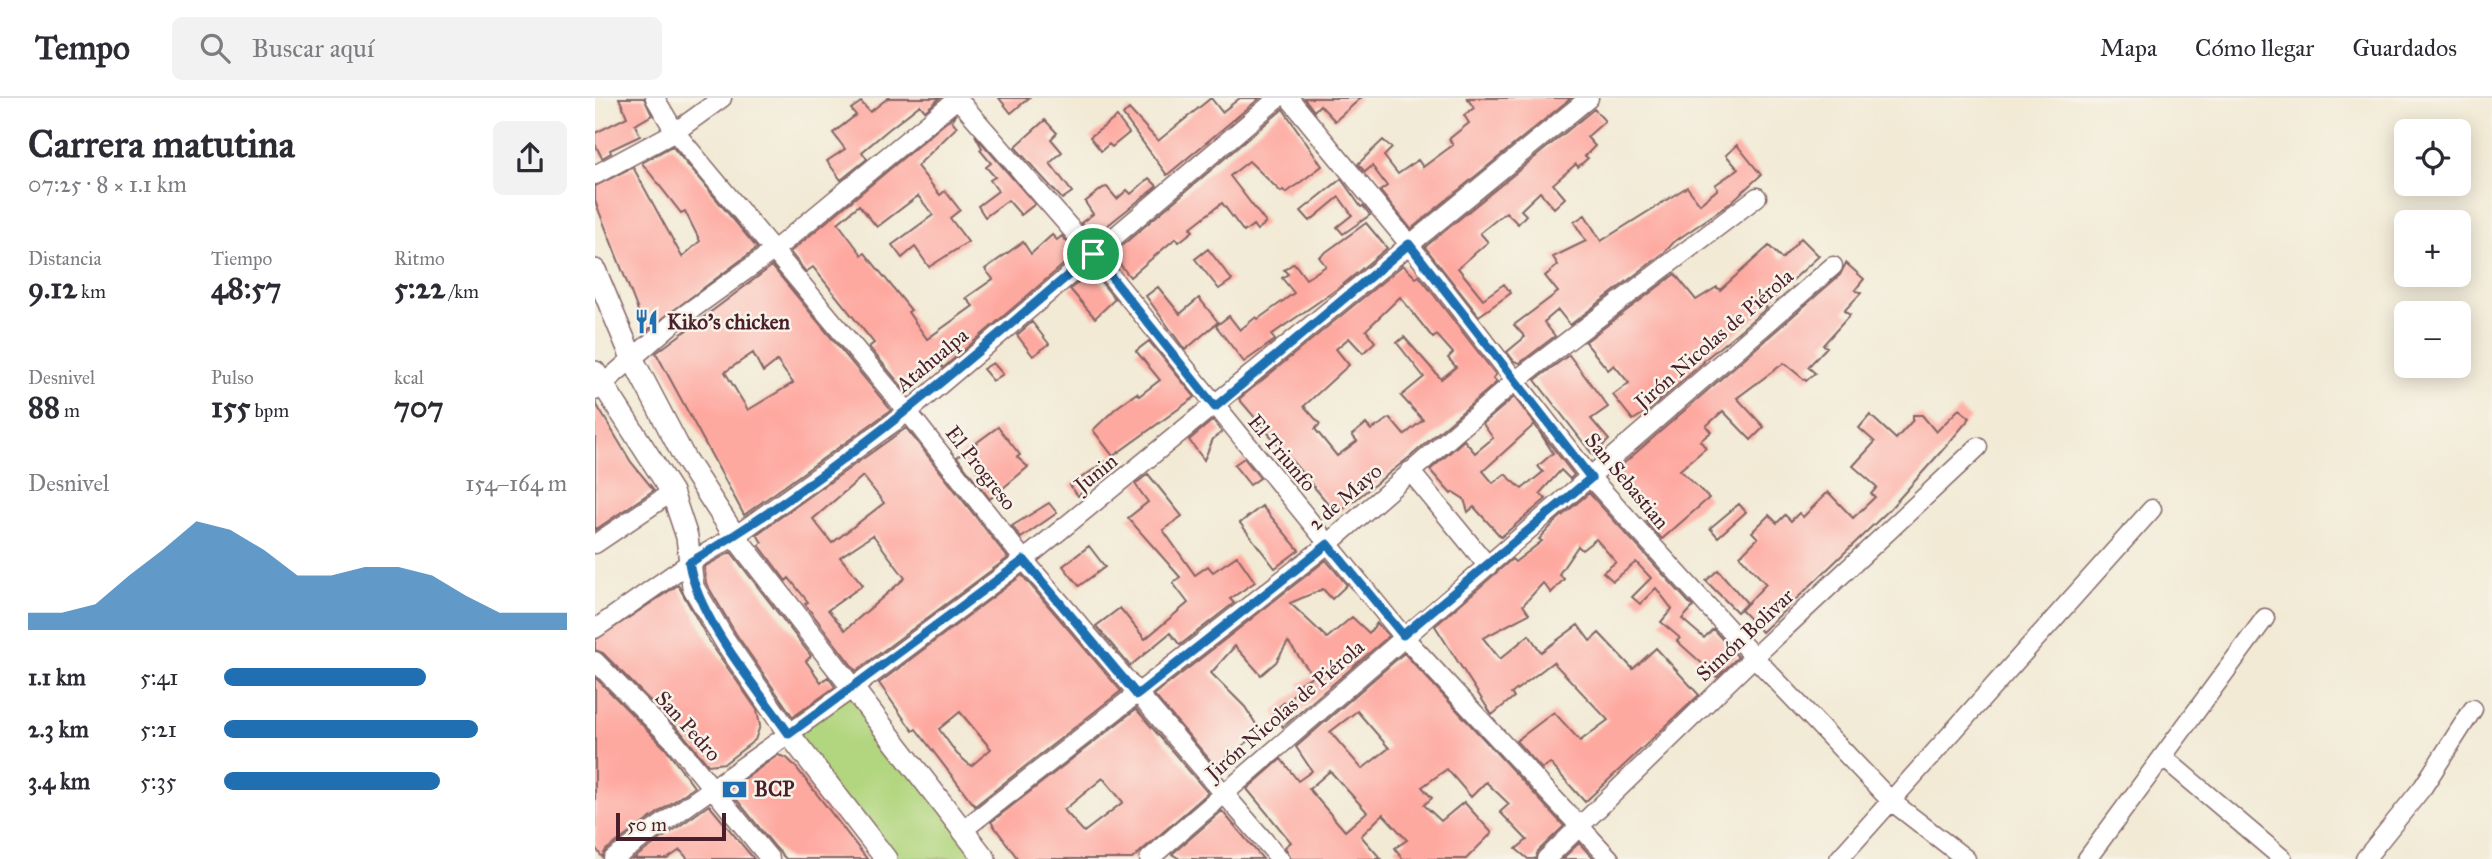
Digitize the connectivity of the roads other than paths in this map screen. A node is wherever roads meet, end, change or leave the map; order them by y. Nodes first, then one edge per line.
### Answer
1 (655, 98) edge
2 (722, 98) edge
3 (958, 98) edge
4 (1278, 98) edge
5 (1289, 98) edge
6 (1589, 98) edge
7 (675, 132) junction
8 (595, 175) edge
9 (1757, 197) dead end
10 (1409, 244) junction
11 (773, 251) junction
12 (1093, 254) junction
13 (1833, 266) dead end
14 (595, 270) edge
15 (632, 358) junction
16 (1515, 381) junction
17 (597, 383) edge
18 (1215, 407) junction
19 (908, 412) junction
20 (1978, 447) dead end
21 (1410, 471) junction
22 (1591, 478) junction
23 (672, 492) junction
24 (2152, 509) dead end
25 (735, 536) junction
26 (595, 544) edge
27 (1328, 544) junction
28 (1024, 560) junction
29 (689, 563) junction
30 (1488, 566) junction
31 (2265, 618) dead end
32 (595, 629) edge
33 (1403, 635) junction
34 (1753, 657) junction
35 (595, 661) edge
36 (853, 688) junction
37 (1137, 695) junction
38 (2473, 709) dead end
39 (789, 734) junction
40 (2164, 758) junction
41 (713, 787) junction
42 (1226, 793) junction
43 (1891, 801) junction
44 (1578, 826) junction
45 (963, 831) junction
46 (613, 859) edge
47 (770, 859) edge
48 (886, 859) edge
49 (985, 859) edge
50 (1149, 859) edge
51 (1280, 859) edge
52 (1546, 859) edge
53 (1610, 859) edge
54 (1839, 859) edge
55 (1966, 859) edge
56 (2087, 859) edge
57 (2283, 859) edge
58 (2365, 859) edge

1 - 7 street, El Progreso
2 - 7 street
3 - 11 street
3 - 12 street, El Triunfo
4 - 12 street, Atahualpa
5 - 10 street, San Sebastian
6 - 10 street, Junin
7 - 8 street
7 - 11 street, El Progreso
9 - 16 street, 2 de Mayo
10 - 16 street, San Sebastian
10 - 18 street, Junin
11 - 15 street
11 - 19 street, El Progreso
12 - 18 street, El Triunfo
12 - 19 street, Atahualpa
13 - 22 street, Jirón Nicolas de Piérola
14 - 15 main road
15 - 17 street
15 - 25 main road
16 - 21 street, 2 de Mayo
16 - 22 street, San Sebastian
17 - 23 main road
18 - 27 street, El Triunfo
18 - 28 street, Junin
19 - 25 street, Atahualpa
19 - 28 street, El Progreso
20 - 34 street, Simón Bolivar
21 - 27 street, 2 de Mayo
21 - 30 street
22 - 30 street, Jirón Nicolas de Piérola
22 - 34 street, San Sebastian
23 - 26 street
23 - 29 main road
24 - 43 street
25 - 29 street, Atahualpa
25 - 36 main road
27 - 33 street, El Triunfo
27 - 37 street, 2 de Mayo
28 - 36 street, Junin
28 - 37 street, El Progreso
29 - 32 street, Atahualpa
29 - 39 main road
30 - 33 street, Jirón Nicolas de Piérola
31 - 40 street
33 - 42 street, Jirón Nicolas de Piérola
33 - 44 street, El Triunfo
34 - 43 street, San Sebastian
34 - 44 street, Simón Bolivar
35 - 41 street, San Pedro
36 - 39 street, Junin
36 - 45 main road
37 - 42 street, El Progreso
37 - 45 street, 2 de Mayo
38 - 58 street
39 - 41 street, Junin
39 - 48 main road
40 - 56 street
40 - 57 street
41 - 46 street, Junin
41 - 47 street, San Pedro
42 - 50 street, Jirón Nicolas de Piérola
42 - 51 street, El Progreso
43 - 54 street
43 - 55 street, San Sebastian
44 - 52 street, Simón Bolivar
44 - 53 street, El Triunfo
45 - 49 main road

